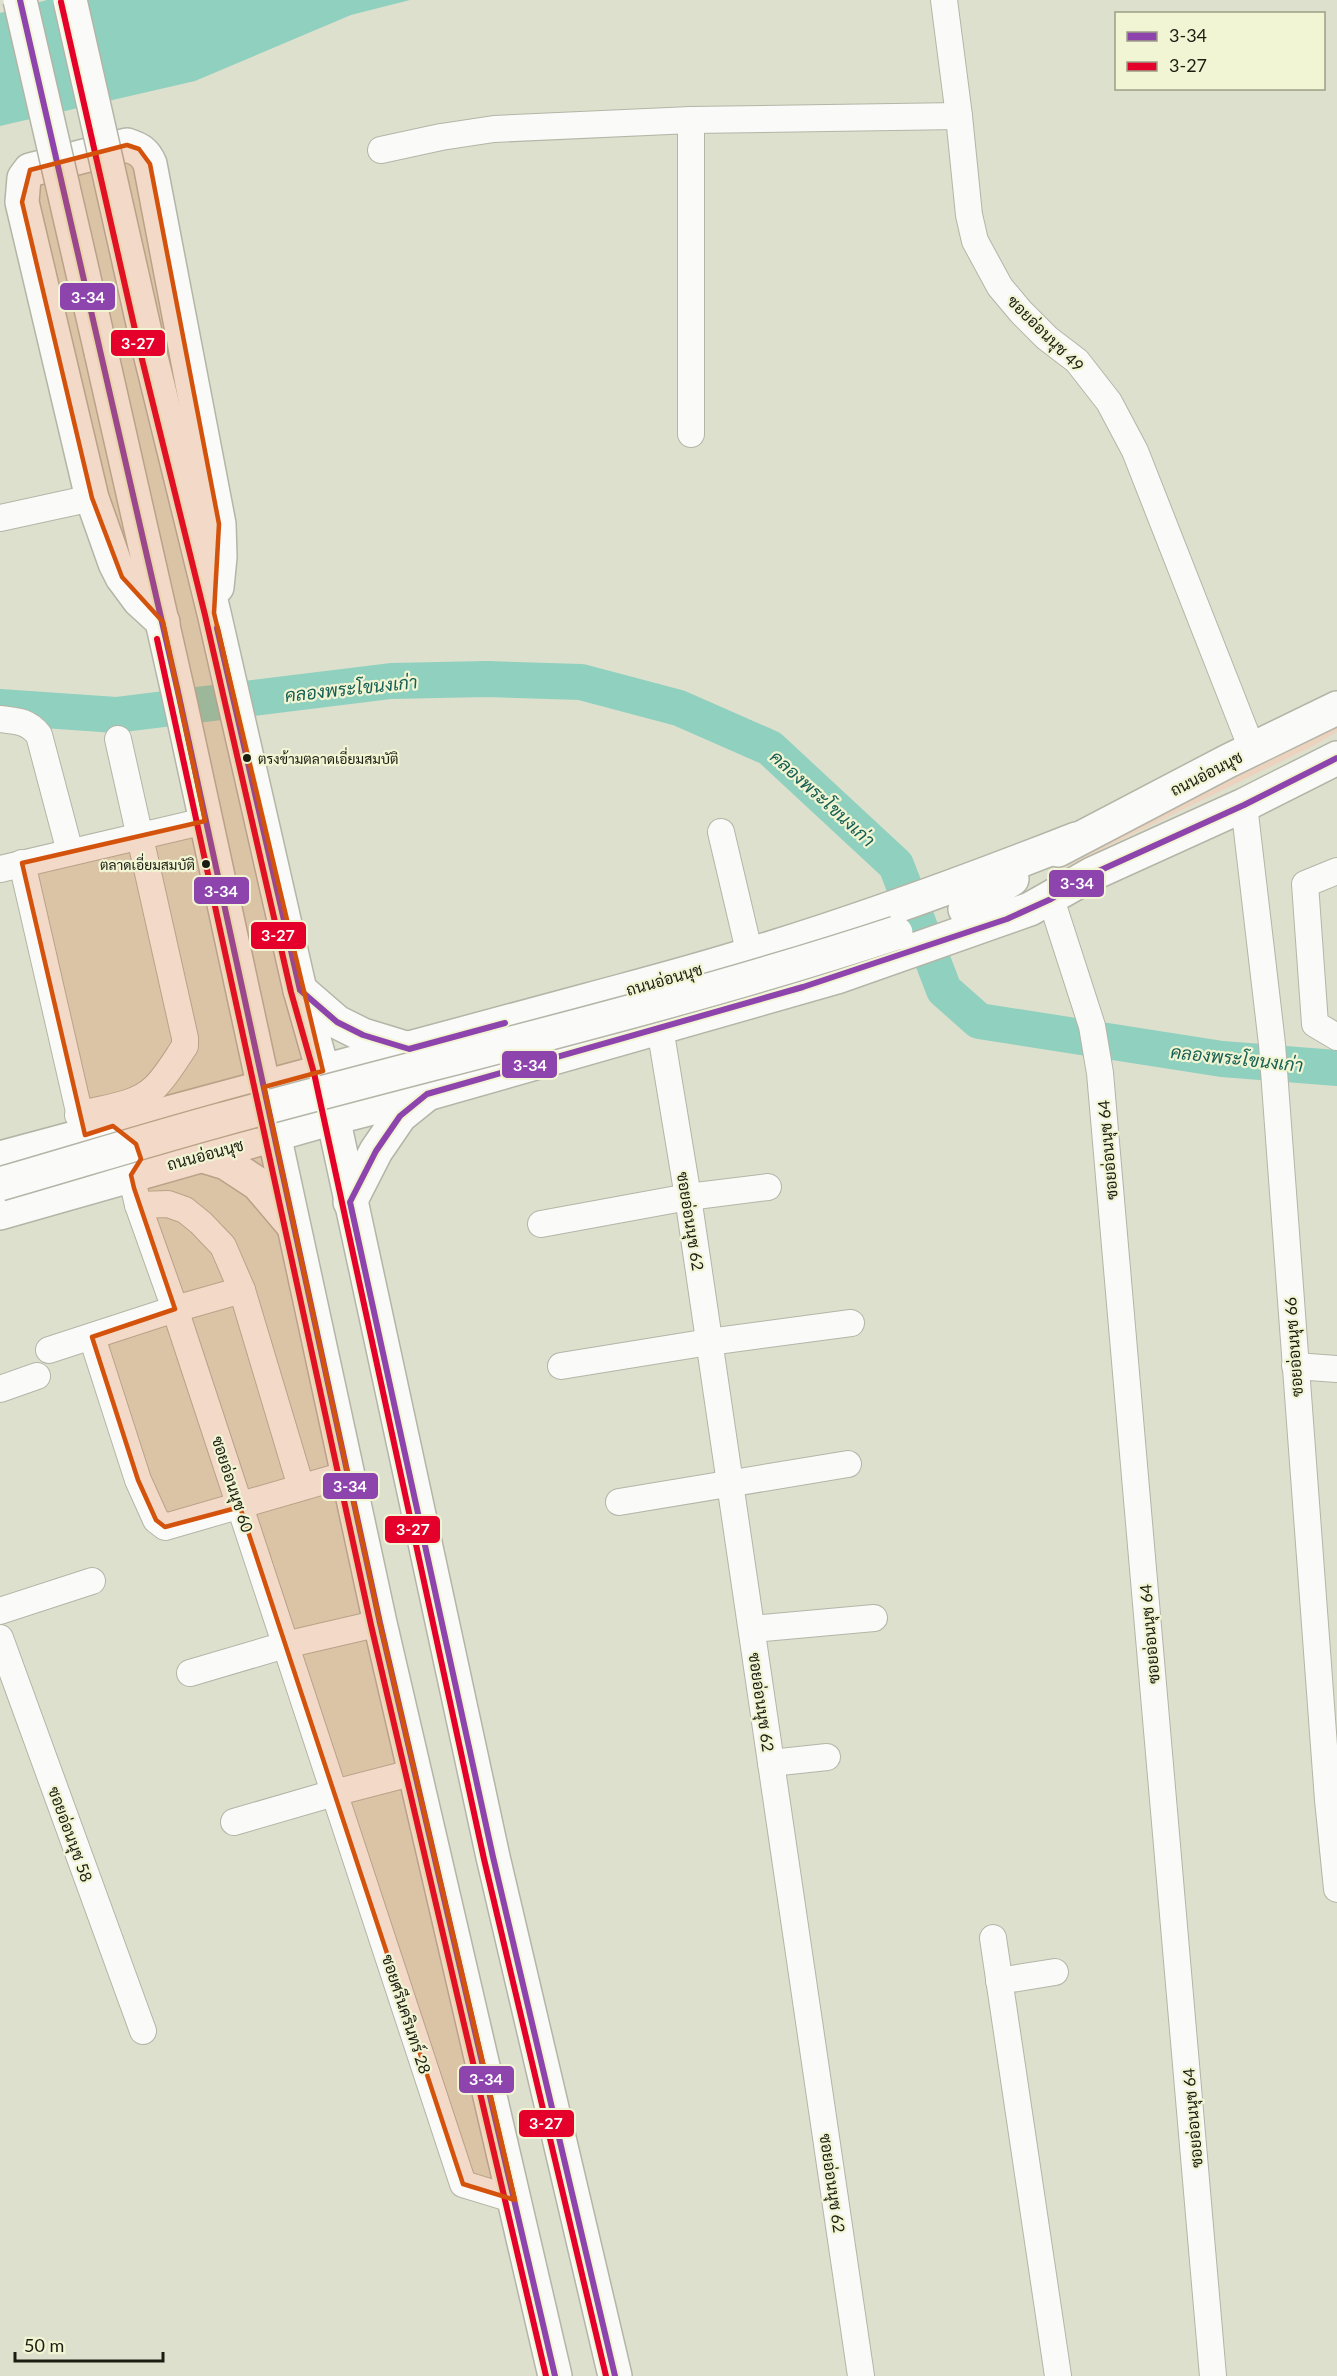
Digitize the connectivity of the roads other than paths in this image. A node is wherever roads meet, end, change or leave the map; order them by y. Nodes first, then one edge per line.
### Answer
1 (21, 0) edge
2 (70, 0) edge
3 (944, 0) edge
4 (959, 116) junction
5 (691, 120) junction
6 (381, 150) dead end
7 (691, 434) dead end
8 (93, 498) junction
9 (0, 518) edge
10 (214, 614) junction
11 (163, 622) junction
12 (1337, 708) edge
13 (0, 719) edge
14 (118, 739) dead end
15 (1252, 749) junction
16 (1337, 758) edge
17 (1245, 805) junction
18 (206, 821) junction
19 (721, 832) dead end
20 (139, 836) junction
21 (1076, 839) junction
22 (70, 852) junction
23 (11, 866) edge
24 (1337, 871) edge
25 (1092, 874) junction
26 (1051, 899) junction
27 (964, 909) junction
28 (750, 955) junction
29 (300, 990) junction
30 (245, 1000) junction
31 (660, 1028) junction
32 (486, 1029) junction
33 (1337, 1038) edge
34 (409, 1049) junction
35 (323, 1071) junction
36 (498, 1074) junction
37 (264, 1087) junction
38 (427, 1094) junction
39 (189, 1106) junction
40 (333, 1118) junction
41 (92, 1125) junction
42 (275, 1135) junction
43 (200, 1155) junction
44 (0, 1158) edge
45 (0, 1184) edge
46 (768, 1187) dead end
47 (135, 1190) junction
48 (688, 1197) junction
49 (350, 1202) junction
50 (0, 1213) edge
51 (541, 1224) dead end
52 (293, 1226) junction
53 (242, 1290) junction
54 (175, 1309) junction
55 (851, 1323) dead end
56 (92, 1337) junction
57 (709, 1342) junction
58 (49, 1350) dead end
59 (561, 1366) dead end
60 (1295, 1366) junction
61 (1337, 1369) edge
62 (37, 1376) dead end
63 (0, 1389) edge
64 (848, 1464) dead end
65 (348, 1474) junction
66 (730, 1484) junction
67 (301, 1487) junction
68 (619, 1502) dead end
69 (240, 1507) junction
70 (92, 1581) dead end
71 (0, 1611) edge
72 (874, 1618) dead end
73 (380, 1623) junction
74 (752, 1629) junction
75 (0, 1638) edge
76 (285, 1645) junction
77 (190, 1673) dead end
78 (827, 1757) dead end
79 (771, 1762) junction
80 (415, 1772) junction
81 (334, 1793) junction
82 (234, 1822) dead end
83 (1337, 1889) edge
84 (993, 1938) dead end
85 (1055, 1972) dead end
86 (999, 1981) junction
87 (142, 2031) dead end
88 (515, 2200) junction
89 (555, 2376) edge
90 (615, 2376) edge
91 (861, 2376) edge
92 (1058, 2376) edge
93 (1213, 2376) edge

1 - 11 main road, bridge
2 - 10 main road, bridge
3 - 4 street, ซอยอ่อนนุช 49
4 - 5 street
4 - 15 street, ซอยอ่อนนุช 49
5 - 6 street
5 - 7 street
8 - 9 street
8 - 10 main road
8 - 11 main road
10 - 29 main road
11 - 18 main road
12 - 15 main road, ถนนอ่อนนุช
13 - 22 street
14 - 20 street
15 - 21 main road, ถนนอ่อนนุช
16 - 17 main road, ถนนอ่อนนุช
17 - 25 main road, ถนนอ่อนนุช
17 - 60 street, ซอยอ่อนนุช 66
18 - 20 street
18 - 30 main road
19 - 28 street
20 - 22 street
20 - 41 street
21 - 27 main road, ถนนอ่อนนุช
21 - 28 main road, ถนนอ่อนนุช
22 - 23 street
23 - 41 street
24 - 33 street
25 - 26 main road, ถนนอ่อนนุช
25 - 27 main road, ถนนอ่อนนุช
26 - 31 main road, ถนนอ่อนนุช
26 - 93 street, ซอยอ่อนนุช 64
27 - 45 main road, ถนนอ่อนนุช, bridge
28 - 32 main road, ถนนอ่อนนุช
29 - 34 main road
29 - 35 main road
30 - 37 main road
30 - 39 main road
31 - 36 main road, ถนนอ่อนนุช
31 - 48 street, ซอยอ่อนนุช 62
32 - 34 main road, ถนนอ่อนนุช
32 - 36 main road
34 - 35 main road, ถนนอ่อนนุช
35 - 37 main road, ถนนอ่อนนุช
35 - 40 main road
36 - 38 main road, ถนนอ่อนนุช
37 - 39 main road, ถนนอ่อนนุช
37 - 42 main road
38 - 40 main road, ถนนอ่อนนุช
38 - 49 main road
39 - 41 main road, ถนนอ่อนนุช
40 - 42 main road, ถนนอ่อนนุช
40 - 49 main road
41 - 44 main road, ถนนอ่อนนุช
41 - 47 main road
42 - 43 main road, ถนนอ่อนนุช
42 - 52 main road
43 - 47 main road, ถนนอ่อนนุช
43 - 52 main road
46 - 48 street
47 - 50 main road, ถนนอ่อนนุช
47 - 53 street
47 - 54 street, ซอยอ่อนนุช 60
48 - 51 street
48 - 57 street, ซอยอ่อนนุช 62
49 - 90 main road
52 - 65 main road
53 - 54 street
53 - 67 street
54 - 56 street
54 - 69 street, ซอยอ่อนนุช 60
55 - 57 street
56 - 58 street
56 - 69 street
57 - 59 street
57 - 66 street, ซอยอ่อนนุช 62
60 - 61 street
60 - 83 street, ซอยอ่อนนุช 66
62 - 63 street
64 - 66 street
65 - 67 street
65 - 73 main road
66 - 68 street
66 - 74 street, ซอยอ่อนนุช 62
67 - 69 street
69 - 76 street, ซอยอ่อนนุช 60
70 - 71 street
72 - 74 street
73 - 76 street
73 - 80 main road
74 - 79 street, ซอยอ่อนนุช 62
75 - 87 street, ซอยอ่อนนุช 58
76 - 77 street
76 - 81 street, ซอยอ่อนนุช 60
78 - 79 street
79 - 91 street, ซอยอ่อนนุช 62
80 - 81 street
80 - 88 main road
81 - 82 street
81 - 88 street, ซอยศรีนครินทร์ 28
84 - 86 street
85 - 86 street
86 - 92 street
88 - 89 main road

